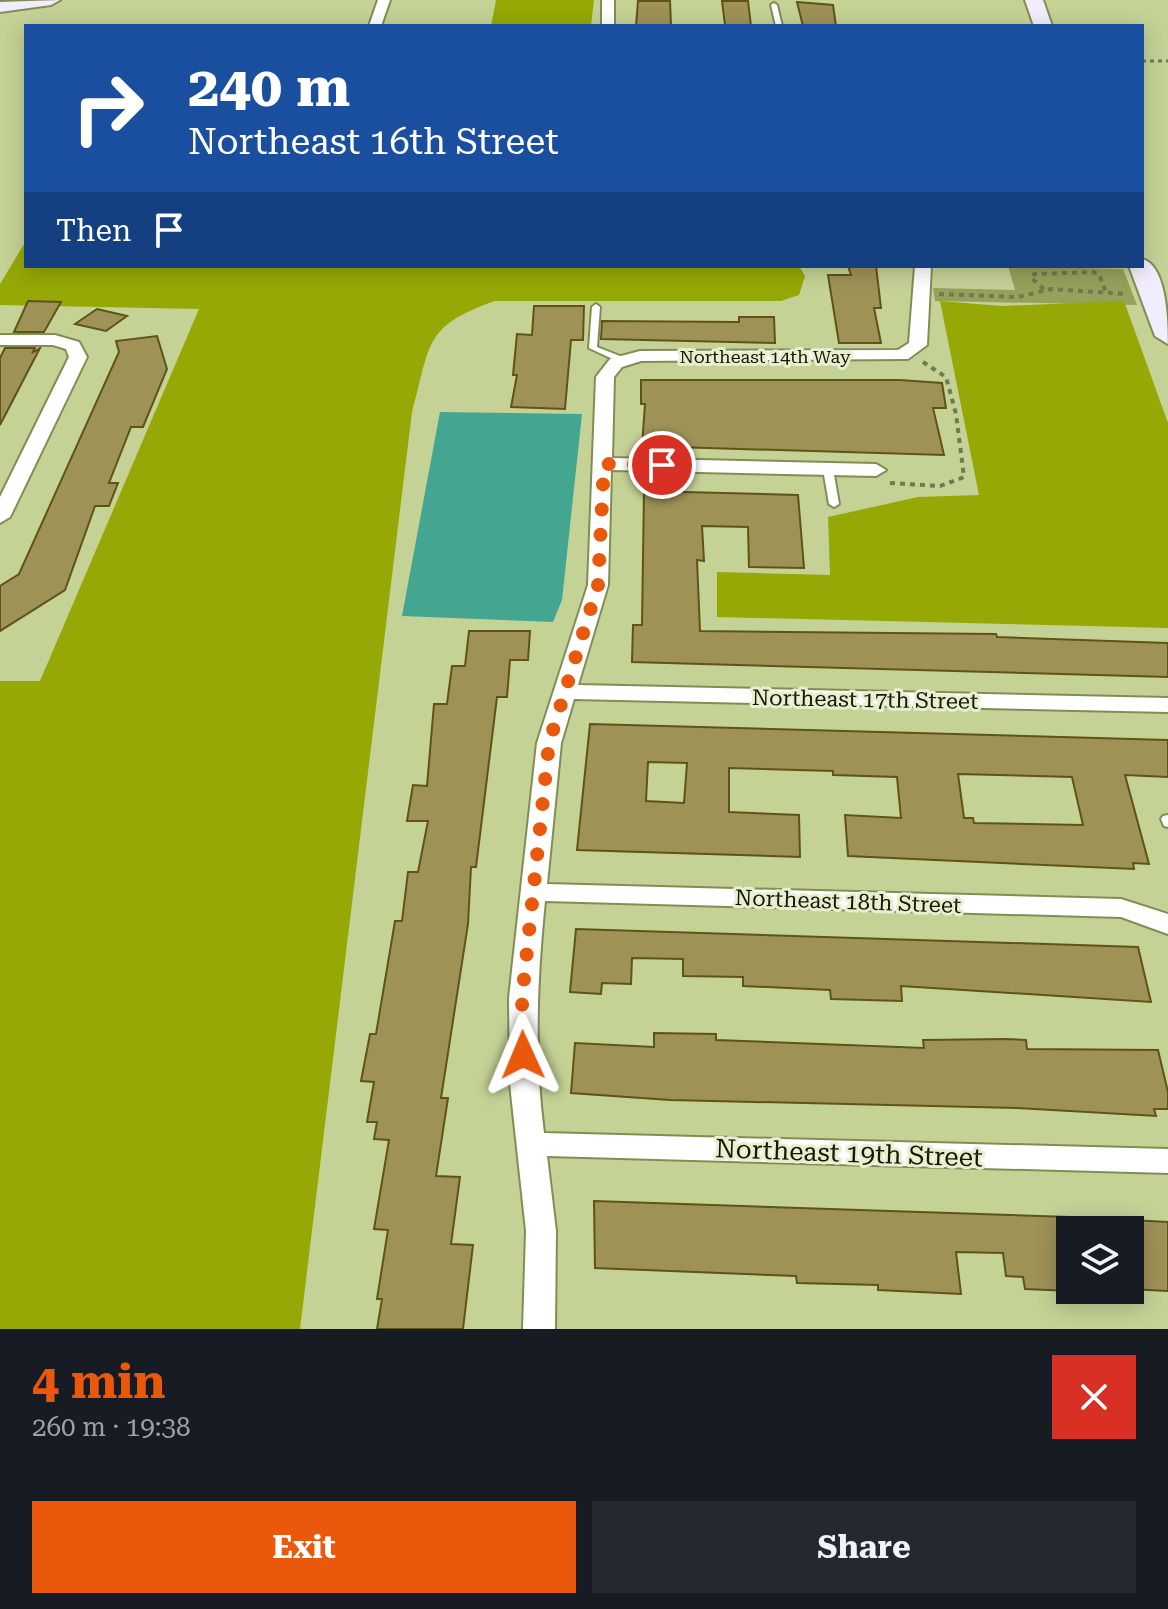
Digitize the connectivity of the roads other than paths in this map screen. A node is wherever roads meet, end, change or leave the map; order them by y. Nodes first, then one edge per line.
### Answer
1 (51, 0) edge
2 (384, 0) edge
3 (608, 0) edge
4 (1034, 0) edge
5 (774, 5) dead end
6 (0, 7) edge
7 (376, 24) edge
8 (608, 24) edge
9 (779, 24) edge
10 (1042, 24) edge
11 (923, 268) edge
12 (1142, 268) edge
13 (596, 307) dead end
14 (1168, 336) edge
15 (0, 340) edge
16 (622, 360) junction
17 (604, 464) junction
18 (828, 469) junction
19 (876, 470) road end
20 (834, 504) dead end
21 (0, 517) edge
22 (562, 692) junction
23 (1168, 705) edge
24 (533, 892) junction
25 (1166, 919) edge
26 (531, 1144) junction
27 (1168, 1161) edge
28 (539, 1329) edge

1 - 6 main road
2 - 7 street
3 - 8 street
4 - 10 main road
5 - 9 lane
11 - 16 street, Northeast 14th Way
12 - 14 main road
13 - 16 lane
15 - 21 street
16 - 17 street
17 - 18 street
17 - 22 street
18 - 19 street
18 - 20 lane
22 - 23 street, Northeast 17th Street
22 - 24 street
24 - 25 street, Northeast 18th Street
24 - 26 street
26 - 27 street, Northeast 19th Street
26 - 28 street

